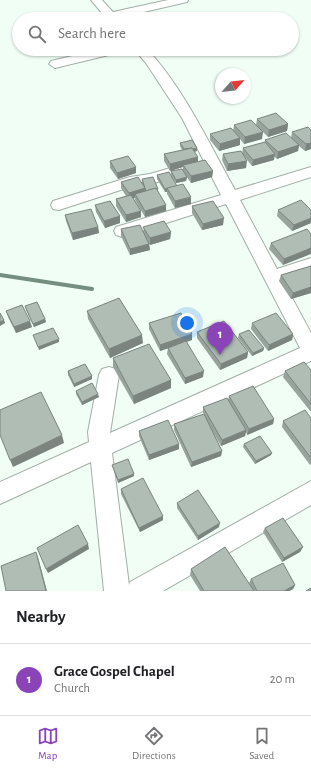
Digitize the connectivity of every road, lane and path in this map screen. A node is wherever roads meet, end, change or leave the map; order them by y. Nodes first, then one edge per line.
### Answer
1 (96, 0) edge
2 (183, 0) edge
3 (159, 2) edge
4 (107, 12) edge
5 (130, 12) edge
6 (88, 56) edge
7 (146, 56) edge
8 (55, 64) dead end
9 (219, 159) junction
10 (311, 172) edge
11 (231, 197) junction
12 (59, 205) dead end
13 (122, 231) edge
14 (311, 264) edge
15 (272, 278) junction
16 (311, 352) edge
17 (109, 375) dead end
18 (100, 449) junction
19 (311, 492) edge
20 (0, 493) edge
21 (117, 591) edge
22 (139, 591) edge

1 - 4 street
2 - 3 street
3 - 5 street
6 - 8 street
7 - 9 street
9 - 11 street
9 - 12 street
10 - 11 street
11 - 13 street
11 - 15 street
14 - 15 street
15 - 16 street
16 - 18 street
17 - 18 street
18 - 20 street
18 - 21 street
19 - 22 street

